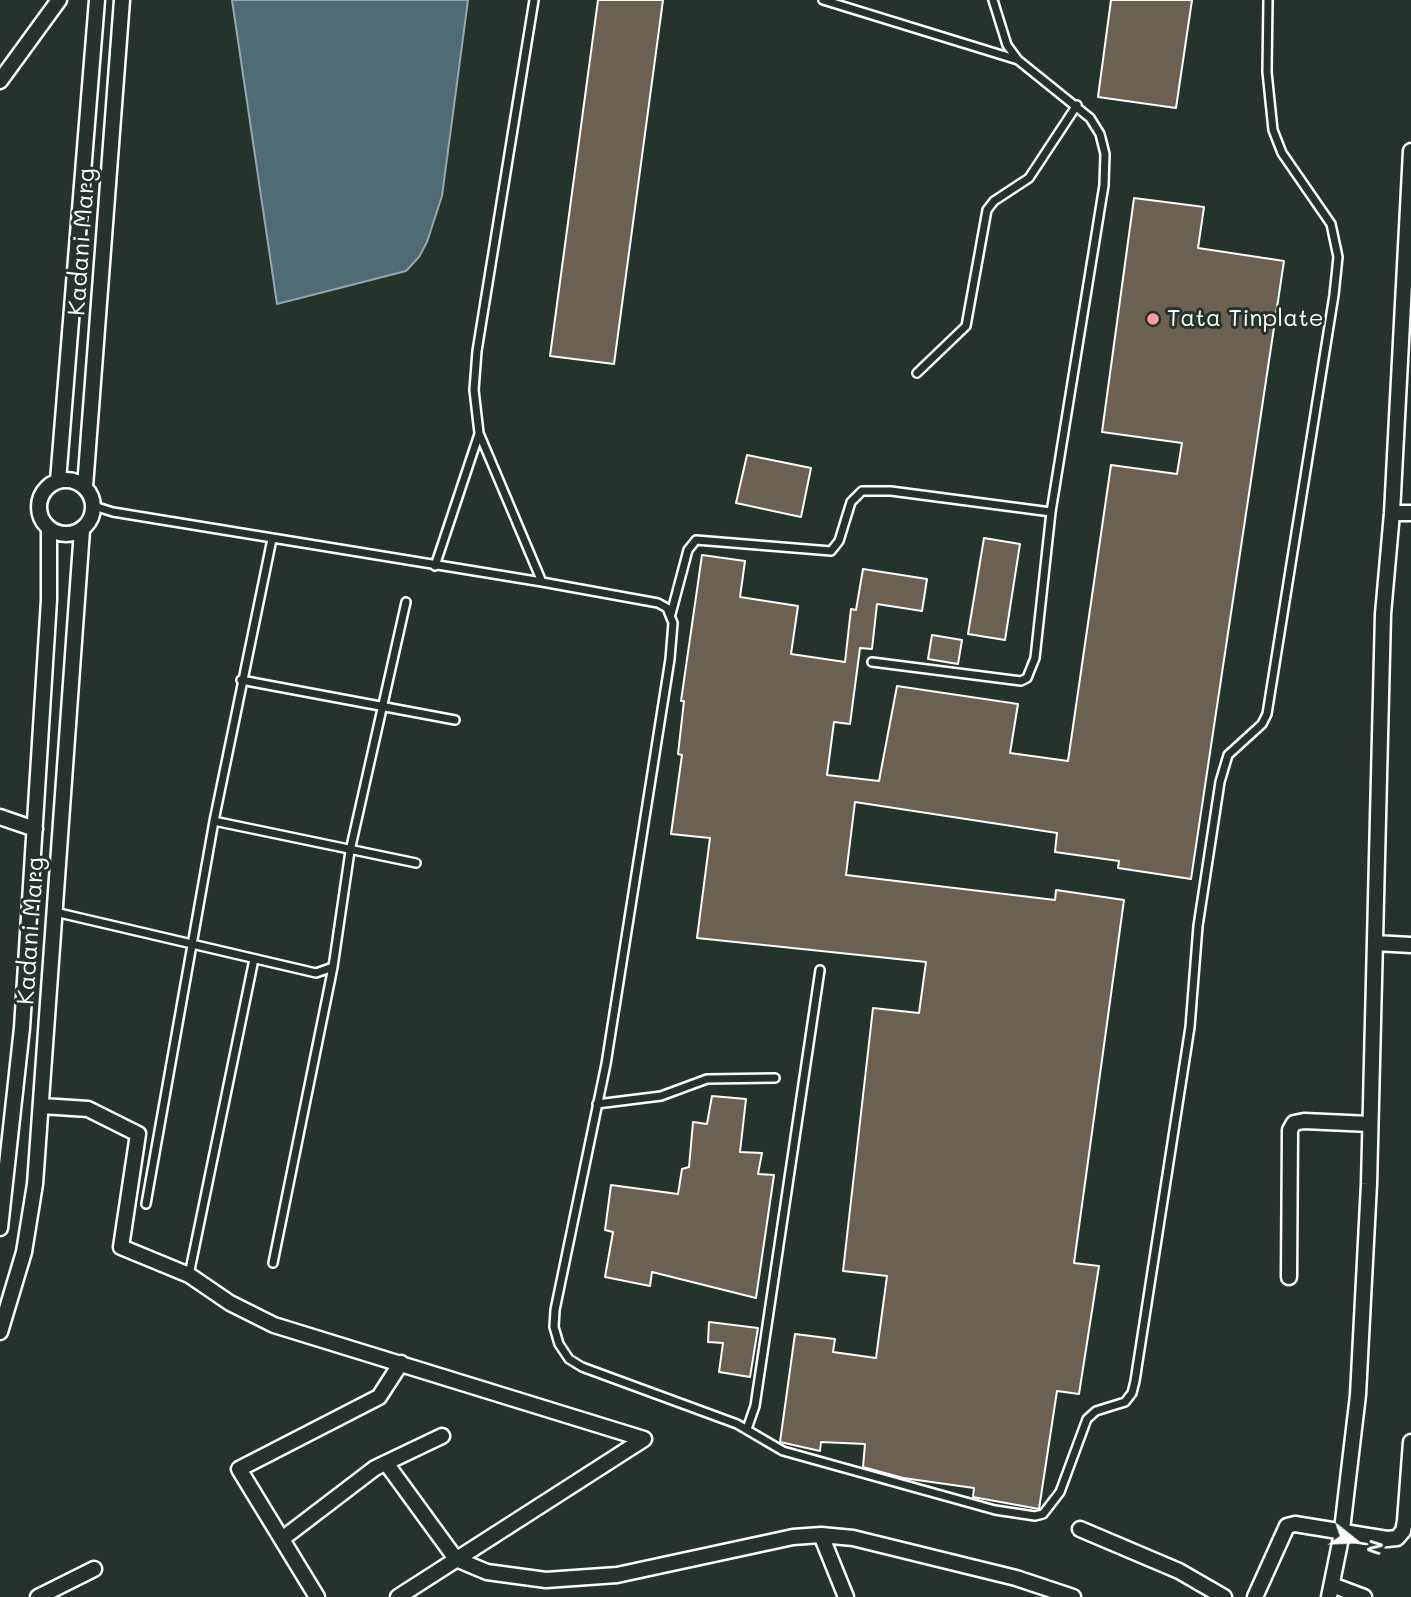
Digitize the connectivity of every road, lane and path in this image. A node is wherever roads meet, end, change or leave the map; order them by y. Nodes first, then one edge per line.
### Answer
1 (59, 0) edge
2 (97, 0) edge
3 (122, 0) edge
4 (534, 0) edge
5 (823, 0) edge
6 (993, 0) edge
7 (1268, 0) edge
8 (1018, 60) junction
9 (0, 81) edge
10 (1077, 105) junction
11 (1411, 151) edge
12 (917, 373) dead end
13 (479, 433) junction
14 (58, 481) junction
15 (85, 487) junction
16 (94, 506) junction
17 (1051, 512) junction
18 (1392, 513) junction
19 (1411, 513) edge
20 (49, 529) junction
21 (82, 530) junction
22 (272, 539) junction
23 (435, 566) junction
24 (542, 582) junction
25 (406, 602) dead end
26 (671, 614) junction
27 (872, 662) dead end
28 (241, 680) junction
29 (382, 704) junction
30 (455, 720) dead end
31 (0, 817) edge
32 (214, 821) junction
33 (35, 829) junction
34 (350, 850) junction
35 (416, 863) dead end
36 (55, 912) junction
37 (1375, 943) junction
38 (191, 945) junction
39 (1411, 945) edge
40 (254, 959) junction
41 (332, 967) junction
42 (820, 970) dead end
43 (775, 1078) dead end
44 (597, 1104) junction
45 (42, 1106) junction
46 (1370, 1124) junction
47 (146, 1205) dead end
48 (0, 1228) edge
49 (273, 1263) dead end
50 (189, 1275) junction
51 (1289, 1277) dead end
52 (0, 1332) edge
53 (401, 1363) junction
54 (747, 1429) junction
55 (442, 1436) dead end
56 (1411, 1442) edge
57 (386, 1463) junction
58 (1080, 1529) dead end
59 (1342, 1531) junction
60 (821, 1535) junction
61 (282, 1539) junction
62 (456, 1559) junction
63 (94, 1569) dead end
64 (1330, 1591) edge
65 (38, 1597) edge
66 (317, 1597) edge
67 (397, 1597) edge
68 (846, 1597) edge
69 (1073, 1597) edge
70 (1224, 1597) edge
71 (1255, 1597) edge
72 (1364, 1597) edge

1 - 9 street
2 - 14 street, Kadani Marg
3 - 15 street, Kadani Marg
4 - 13 lane
5 - 8 lane
6 - 8 lane
7 - 54 lane
8 - 10 lane
10 - 12 lane
10 - 17 lane
11 - 18 street
13 - 23 lane
13 - 24 lane
14 - 15 street
14 - 20 street
15 - 16 street
16 - 21 street
16 - 22 lane
17 - 26 lane
17 - 27 lane
18 - 19 street
18 - 37 street
20 - 21 street
20 - 33 street, Kadani Marg
21 - 36 street, Kadani Marg
22 - 23 lane
22 - 28 lane
23 - 24 lane
24 - 26 lane
25 - 29 lane
26 - 44 lane
28 - 29 lane
28 - 32 lane
29 - 30 lane
29 - 34 lane
31 - 33 street
32 - 34 lane
32 - 38 lane
33 - 48 street, Kadani Marg
34 - 35 lane
34 - 41 lane
36 - 38 lane
36 - 45 street, Kadani Marg
37 - 39 street
37 - 46 street
38 - 40 lane
38 - 47 lane
40 - 41 lane
40 - 50 lane
41 - 49 lane
42 - 54 lane
43 - 44 lane
44 - 54 lane
45 - 50 street
45 - 52 street, Kadani Marg
46 - 51 street
46 - 59 street
50 - 53 street
53 - 61 street
53 - 62 street
55 - 57 street
56 - 59 street
57 - 61 street
57 - 62 street
58 - 70 street
59 - 64 street
59 - 71 street
60 - 62 street
60 - 68 street
60 - 69 street
61 - 66 street
62 - 67 street
63 - 65 street
64 - 72 street

